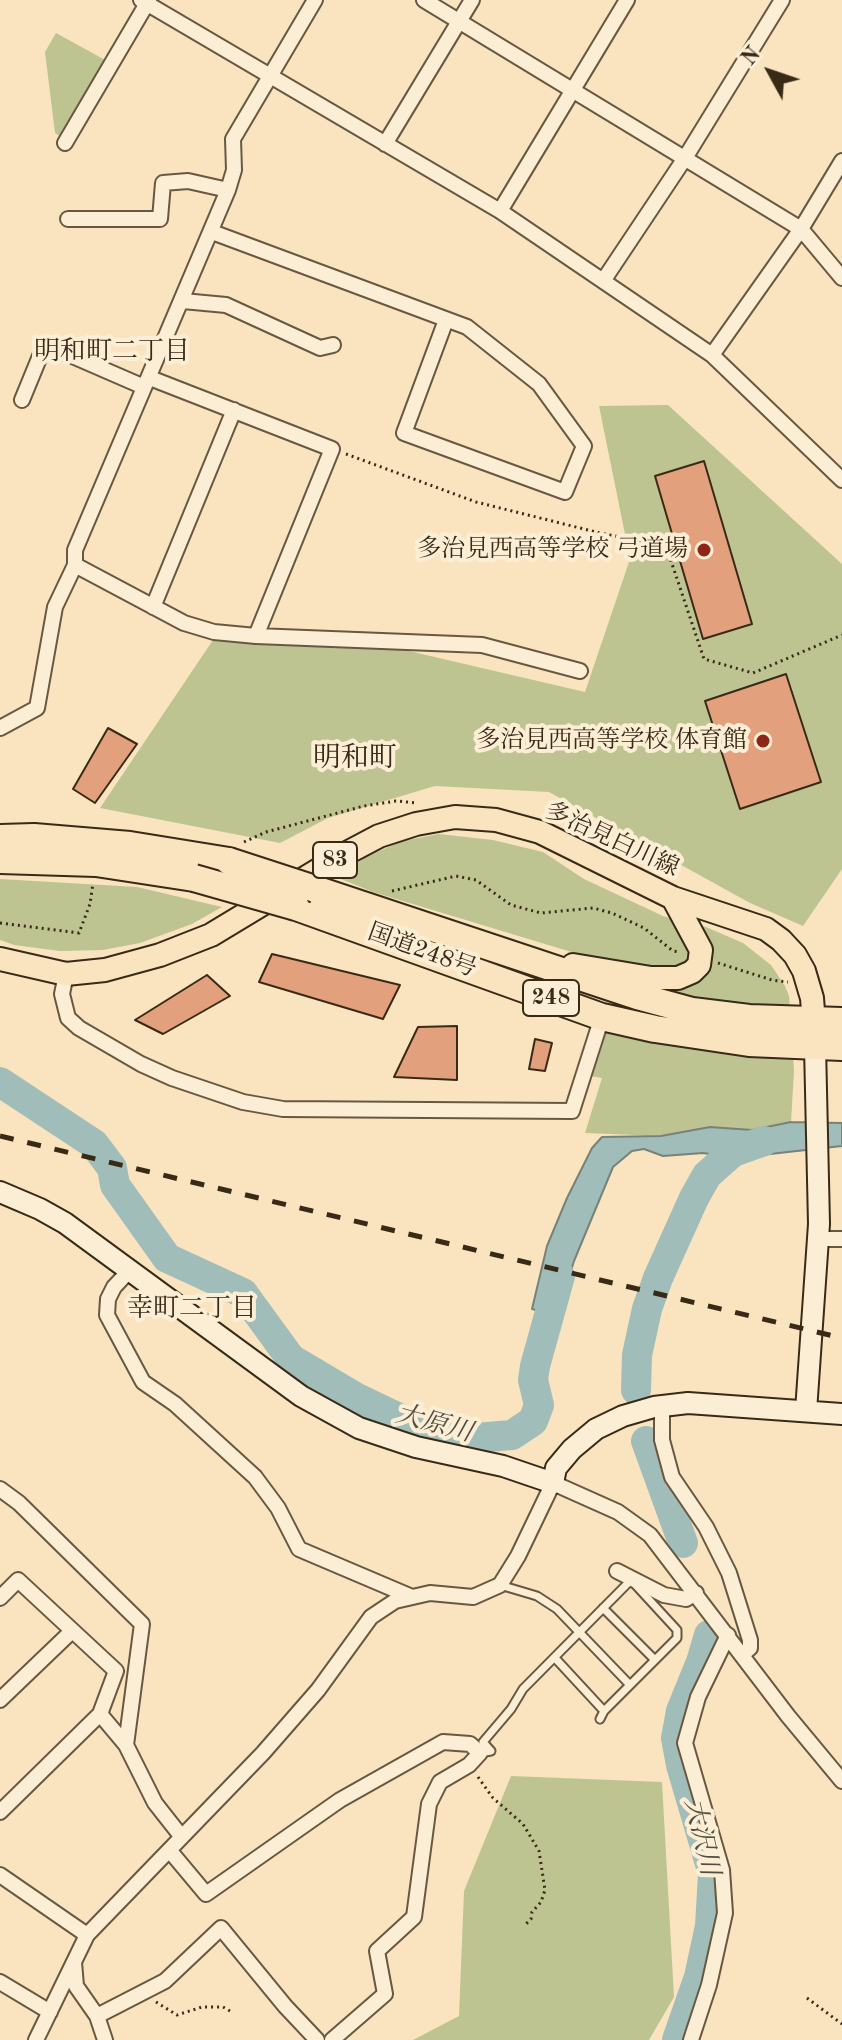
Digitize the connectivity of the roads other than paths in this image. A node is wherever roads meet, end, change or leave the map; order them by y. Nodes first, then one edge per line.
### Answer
1 (315, 0) edge
2 (424, 0) edge
3 (472, 0) edge
4 (627, 0) edge
5 (782, 0) edge
6 (146, 1) edge
7 (459, 21) junction
8 (270, 75) junction
9 (573, 91) junction
10 (65, 143) dead end
11 (385, 144) junction
12 (685, 158) junction
13 (842, 161) edge
14 (228, 190) junction
15 (500, 211) junction
16 (68, 219) dead end
17 (801, 229) junction
18 (212, 232) junction
19 (842, 278) edge
20 (603, 281) junction
21 (183, 301) junction
22 (446, 320) junction
23 (333, 345) dead end
24 (712, 355) junction
25 (147, 382) junction
26 (22, 400) dead end
27 (234, 410) junction
28 (842, 480) edge
29 (75, 565) junction
30 (153, 607) junction
31 (256, 636) junction
32 (580, 671) dead end
33 (0, 728) edge
34 (0, 838) edge
35 (0, 860) edge
36 (306, 898) junction
37 (673, 898) junction
38 (520, 957) junction
39 (0, 959) edge
40 (66, 974) junction
41 (602, 1017) junction
42 (815, 1020) junction
43 (842, 1021) edge
44 (815, 1046) junction
45 (842, 1047) edge
46 (0, 1192) edge
47 (818, 1232) junction
48 (842, 1239) edge
49 (129, 1271) junction
50 (662, 1406) junction
51 (806, 1411) junction
52 (842, 1414) edge
53 (553, 1483) junction
54 (0, 1489) edge
55 (617, 1571) dead end
56 (631, 1580) junction
57 (500, 1585) junction
58 (696, 1593) junction
59 (412, 1597) junction
60 (0, 1598) edge
61 (603, 1608) junction
62 (72, 1631) junction
63 (580, 1631) junction
64 (728, 1635) junction
65 (743, 1654) junction
66 (555, 1658) junction
67 (655, 1660) junction
68 (630, 1685) junction
69 (0, 1700) edge
70 (604, 1711) junction
71 (100, 1714) junction
72 (600, 1719) dead end
73 (126, 1745) junction
74 (476, 1758) junction
75 (842, 1781) edge
76 (7, 1797) edge
77 (0, 1812) edge
78 (181, 1836) junction
79 (170, 1851) junction
80 (0, 1875) edge
81 (87, 1935) junction
82 (74, 1962) junction
83 (0, 1982) edge
84 (50, 2012) junction
85 (97, 2016) junction
86 (36, 2040) edge
87 (105, 2040) edge
88 (317, 2040) edge
89 (332, 2040) edge
90 (691, 2040) edge

1 - 8 street
2 - 7 street
3 - 7 street
4 - 9 street
5 - 12 street
6 - 8 street
6 - 10 street
7 - 9 street
7 - 11 street
8 - 11 street
8 - 14 street
9 - 12 street
9 - 15 street
11 - 15 street
12 - 17 street
12 - 20 street
13 - 17 street
14 - 16 street
14 - 18 street
15 - 20 street
17 - 19 street
17 - 24 street
18 - 21 street
18 - 22 street
20 - 24 street
21 - 23 street
21 - 25 street
22 - 22 street
24 - 28 street
25 - 26 street
25 - 27 street
25 - 29 street
27 - 30 street
27 - 31 street
29 - 30 street
29 - 33 street
30 - 31 street
31 - 32 street
34 - 36 highway, 国道248号 / 248, bridge
35 - 36 highway, 国道248号 / 248, bridge
36 - 38 highway, 国道248号 / 248
36 - 41 highway, 国道248号 / 248
37 - 38 main road
37 - 40 main road, 多治見白川線 / 83
37 - 42 main road, 多治見白川線 / 83
38 - 42 highway, 国道248号 / 248
39 - 40 main road, 多治見白川線 / 83
40 - 41 street
41 - 44 highway, 国道248号 / 248
42 - 43 highway, 国道248号 / 248
42 - 44 main road, 多治見白川線 / 83
44 - 45 highway, 国道248号 / 248
44 - 47 street
46 - 49 street
47 - 48 street
47 - 51 street
49 - 53 street
49 - 59 street
50 - 51 street
50 - 53 street
50 - 65 street
51 - 52 street
53 - 57 street
53 - 58 street
54 - 73 street
55 - 56 street
56 - 58 street
56 - 61 lane
56 - 67 lane
57 - 59 street
57 - 63 lane
58 - 64 street
59 - 78 street
60 - 62 street
61 - 63 lane
61 - 67 lane
62 - 69 street
62 - 71 street
63 - 66 lane
63 - 68 lane
64 - 65 street
64 - 90 street
65 - 75 street
66 - 70 lane
66 - 74 lane
67 - 68 lane
68 - 70 lane
70 - 72 lane
71 - 73 street
71 - 76 street
73 - 78 street
74 - 79 street
74 - 89 street
76 - 77 street
78 - 79 street
79 - 81 street
80 - 81 street
81 - 82 street
82 - 84 street
82 - 85 street
83 - 84 street
84 - 86 street
85 - 87 street
85 - 88 street

